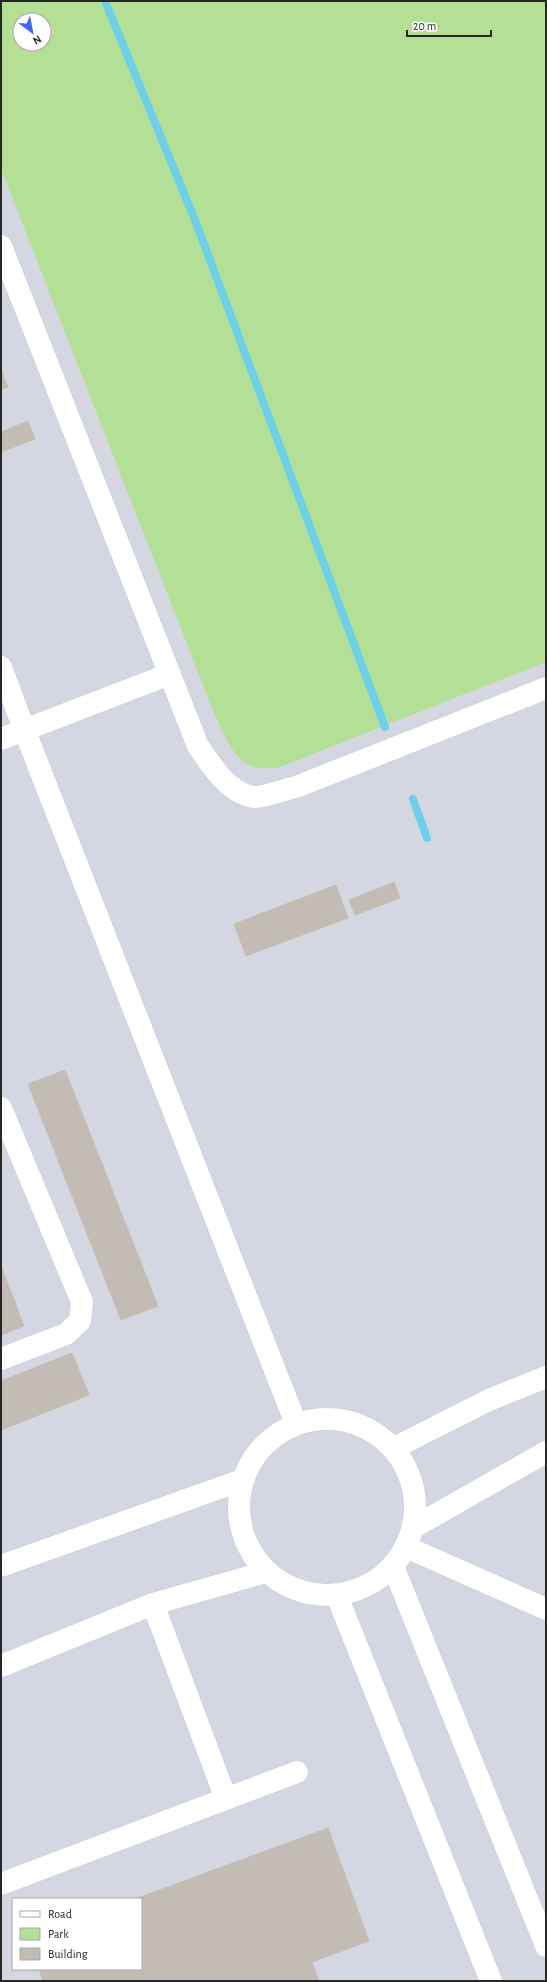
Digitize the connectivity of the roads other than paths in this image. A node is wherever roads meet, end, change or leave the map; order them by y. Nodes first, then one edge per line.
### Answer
1 (1, 246) edge
2 (1, 666) edge
3 (170, 674) junction
4 (546, 688) edge
5 (24, 729) junction
6 (1, 739) edge
7 (1, 1108) edge
8 (1, 1360) edge
9 (546, 1377) edge
10 (296, 1424) junction
11 (394, 1448) junction
12 (546, 1452) edge
13 (242, 1480) junction
14 (414, 1527) junction
15 (406, 1547) junction
16 (1, 1566) edge
17 (393, 1566) junction
18 (266, 1572) junction
19 (338, 1596) junction
20 (153, 1604) junction
21 (546, 1609) edge
22 (1, 1666) edge
23 (297, 1772) dead end
24 (226, 1800) junction
25 (1, 1884) edge
26 (546, 1946) edge
27 (491, 1981) edge

1 - 3 street
2 - 5 street
3 - 4 street
3 - 5 street
5 - 6 street
5 - 10 street
7 - 8 street
9 - 11 street
10 - 11 street
10 - 13 street
11 - 14 street
12 - 14 street
13 - 16 street
13 - 18 street
14 - 15 street
15 - 17 street
15 - 21 street
17 - 19 street
17 - 26 street
18 - 19 street
18 - 20 street
19 - 27 street
20 - 22 street
20 - 24 street
23 - 24 street
24 - 25 street

